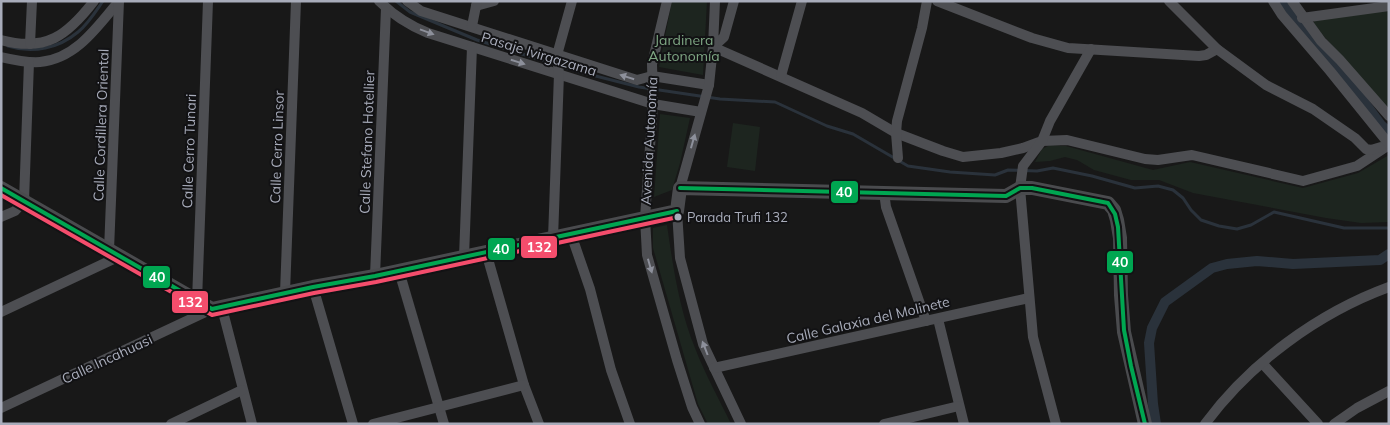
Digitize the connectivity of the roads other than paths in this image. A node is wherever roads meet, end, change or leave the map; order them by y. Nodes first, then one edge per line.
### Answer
1 (32, 1) edge
2 (94, 1) edge
3 (119, 1) edge
4 (208, 1) edge
5 (296, 1) edge
6 (407, 1) edge
7 (494, 1) edge
8 (572, 1) edge
9 (667, 1) edge
10 (715, 1) edge
11 (734, 1) edge
12 (802, 1) edge
13 (927, 1) edge
14 (937, 1) edge
15 (1169, 1) edge
16 (1273, 1) edge
17 (1292, 1) edge
18 (477, 4) edge
19 (382, 5) edge
20 (1389, 6) edge
21 (1302, 18) junction
22 (472, 26) junction
23 (1, 40) edge
24 (30, 44) junction
25 (472, 47) junction
26 (713, 47) junction
27 (1091, 49) junction
28 (1217, 49) junction
29 (557, 55) junction
30 (1, 57) edge
31 (29, 62) junction
32 (559, 74) junction
33 (652, 76) junction
34 (781, 76) junction
35 (709, 85) junction
36 (653, 104) junction
37 (701, 112) junction
38 (1389, 116) edge
39 (896, 133) junction
40 (1042, 140) junction
41 (1389, 144) edge
42 (898, 158) dead end
43 (1021, 182) junction
44 (1, 188) edge
45 (680, 188) junction
46 (884, 192) junction
47 (24, 201) junction
48 (677, 211) junction
49 (1, 217) edge
50 (645, 218) junction
51 (570, 234) junction
52 (553, 238) junction
53 (486, 252) junction
54 (115, 253) junction
55 (464, 257) junction
56 (399, 271) junction
57 (375, 276) junction
58 (313, 287) junction
59 (1389, 287) edge
60 (285, 293) junction
61 (1029, 298) junction
62 (197, 301) junction
63 (217, 309) junction
64 (1, 312) edge
65 (938, 319) junction
66 (926, 321) junction
67 (1263, 364) junction
68 (714, 368) junction
69 (524, 385) junction
70 (242, 390) junction
71 (1389, 391) edge
72 (439, 406) junction
73 (959, 406) junction
74 (1, 408) edge
75 (171, 424) edge
76 (252, 424) edge
77 (353, 424) edge
78 (373, 424) edge
79 (444, 424) edge
80 (539, 424) edge
81 (630, 424) edge
82 (700, 424) edge
83 (741, 424) edge
84 (884, 424) edge
85 (964, 424) edge
86 (1056, 424) edge
87 (1145, 424) edge
88 (1205, 424) edge
89 (1318, 424) edge
90 (1334, 424) edge

1 - 24 street
2 - 24 street
3 - 31 street
3 - 54 street, Calle Cordillera Oriental
4 - 62 street, Calle Cerro Tunari
5 - 60 street, Calle Cerro Linsor
6 - 22 street, Pasaje Ivirgazama
7 - 18 street
8 - 29 street
9 - 33 street, Avenida Autonomía
10 - 26 street
11 - 26 street
12 - 34 street
13 - 39 street
14 - 27 street
15 - 28 street
16 - 41 street
17 - 21 street
18 - 22 street
19 -> 25 street, Pasaje Ivirgazama
19 - 57 street, Calle Stefano Hotellier
20 - 21 street
21 - 38 street
22 - 29 street, Pasaje Ivirgazama
23 - 24 street
25 -> 32 street, Pasaje Ivirgazama
25 - 55 street
26 - 34 street
26 - 35 street
27 - 28 street
27 - 40 street
28 - 41 street
29 - 32 street
33 -> 29 street, Pasaje Ivirgazama
30 - 31 street
31 - 47 street
32 - 36 street, Pasaje Ivirgazama
32 - 52 street
33 - 35 street, Pasaje Ivirgazama
33 - 36 street, Avenida Autonomía
34 - 39 street
35 - 37 street
36 - 37 street, Pasaje Ivirgazama
36 - 50 street, Avenida Autonomía
45 -> 37 street
39 - 40 street
39 - 42 street
40 - 41 street
40 - 43 street
43 - 46 main road
43 - 61 street
43 - 87 main road
44 - 47 main road
45 - 46 main road
45 - 48 main road
46 - 66 street
47 - 49 street
47 - 54 main road
48 - 50 main road, Calle Incahuasi
68 -> 48 street
50 - 51 main road, Calle Incahuasi
50 -> 82 street, Avenida Autonomía
51 - 52 main road, Calle Incahuasi
51 - 81 street
52 - 53 main road, Calle Incahuasi
53 - 55 main road, Calle Incahuasi
53 - 69 street
54 - 62 main road
54 - 64 street
55 - 56 main road, Calle Incahuasi
56 - 57 main road, Calle Incahuasi
56 - 72 street
57 - 58 main road, Calle Incahuasi
58 - 60 main road, Calle Incahuasi
58 - 77 street
59 - 67 street
60 - 63 main road, Calle Incahuasi
61 - 65 street, Calle Galaxia del Molinete
61 - 86 street
62 - 63 main road
63 - 70 street
63 - 74 street, Calle Incahuasi
65 - 66 street, Calle Galaxia del Molinete
65 - 73 street
66 - 68 street, Calle Galaxia del Molinete
67 - 88 street
67 - 89 street
68 - 83 street
69 - 72 street
69 - 80 street
70 - 75 street
70 - 76 street
71 - 90 street
72 - 78 street
72 - 79 street
73 - 84 street
73 - 85 street

